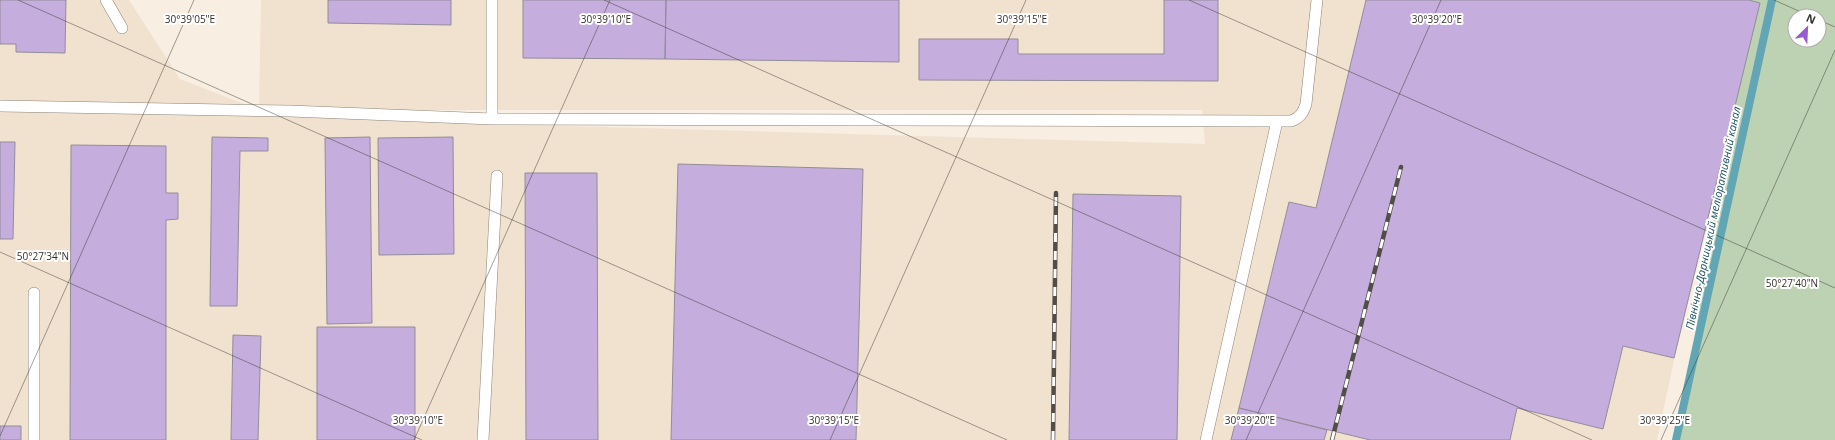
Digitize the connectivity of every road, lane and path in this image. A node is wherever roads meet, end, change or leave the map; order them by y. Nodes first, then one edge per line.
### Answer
1 (106, 0) edge
2 (492, 0) edge
3 (1317, 0) edge
4 (122, 28) dead end
5 (0, 106) edge
6 (492, 119) junction
7 (1277, 121) junction
8 (497, 176) dead end
9 (34, 293) dead end
10 (34, 440) edge
11 (483, 440) edge
12 (1206, 440) edge

1 - 4 lane
2 - 6 lane
3 - 7 lane
5 - 6 lane
6 - 7 lane
7 - 12 lane
8 - 11 lane
9 - 10 lane

